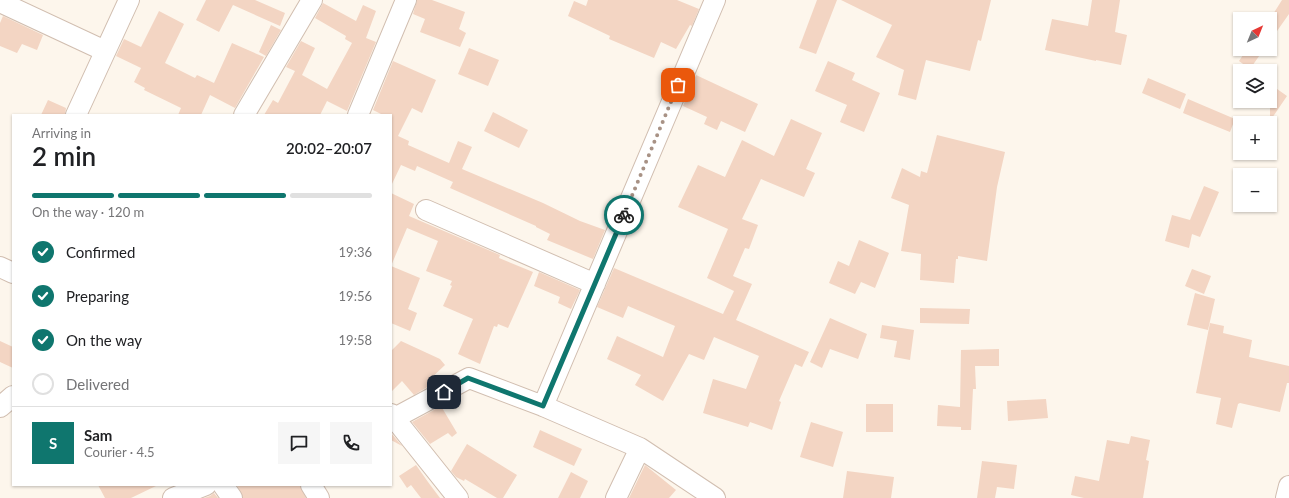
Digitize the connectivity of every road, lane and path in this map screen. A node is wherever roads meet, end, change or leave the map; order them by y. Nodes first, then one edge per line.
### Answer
1 (129, 0) edge
2 (312, 0) edge
3 (406, 0) edge
4 (714, 0) edge
5 (0, 2) edge
6 (105, 51) junction
7 (76, 114) edge
8 (245, 114) edge
9 (358, 114) edge
10 (426, 210) dead end
11 (0, 267) edge
12 (12, 273) edge
13 (595, 284) junction
14 (12, 397) edge
15 (543, 406) junction
16 (0, 407) edge
17 (392, 418) edge
18 (640, 448) junction
19 (203, 486) edge
20 (224, 486) edge
21 (312, 486) edge
22 (1289, 486) edge
23 (173, 498) edge
24 (232, 498) edge
25 (319, 498) edge
26 (458, 498) edge
27 (616, 498) edge
28 (715, 498) edge
29 (1286, 498) edge

1 - 6 street
2 - 8 street
3 - 9 street
4 - 13 street
5 - 6 street
6 - 7 street
10 - 13 street
11 - 12 street
13 - 15 street
14 - 16 street
15 - 17 street
15 - 18 street
17 - 26 street
18 - 27 street
18 - 28 street
19 - 23 street
20 - 24 street
21 - 25 street
22 - 29 street

